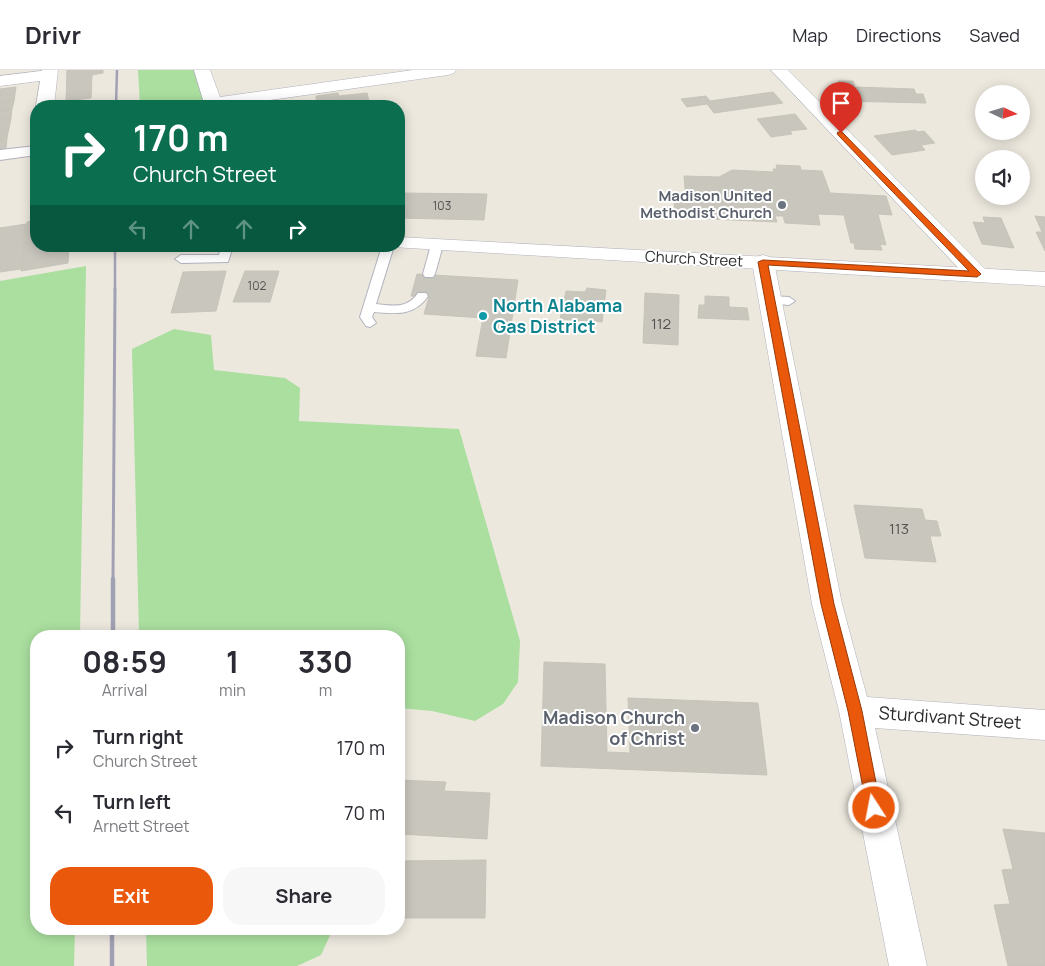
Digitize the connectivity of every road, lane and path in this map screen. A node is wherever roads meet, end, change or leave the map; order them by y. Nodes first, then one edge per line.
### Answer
1 (202, 70) edge
2 (448, 70) edge
3 (779, 70) edge
4 (49, 73) edge
5 (0, 81) edge
6 (46, 100) edge
7 (213, 100) edge
8 (242, 100) edge
9 (30, 151) edge
10 (0, 156) edge
11 (405, 243) edge
12 (437, 245) junction
13 (226, 252) edge
14 (386, 252) edge
15 (181, 259) dead end
16 (763, 262) junction
17 (429, 274) dead end
18 (977, 274) junction
19 (1045, 279) edge
20 (422, 296) dead end
21 (369, 307) junction
22 (370, 323) dead end
23 (855, 711) junction
24 (1045, 725) edge
25 (908, 966) edge

1 - 7 street
2 - 8 street
3 - 18 street
4 - 5 street
4 - 6 street
9 - 10 street
11 - 12 street, Church Street
12 - 16 street, Church Street
12 - 17 lane
13 - 15 lane
14 - 21 lane
16 - 18 street, Church Street
16 - 23 street
18 - 19 street, Church Street
20 - 21 lane
21 - 22 lane
23 - 24 street, Sturdivant Street
23 - 25 street

